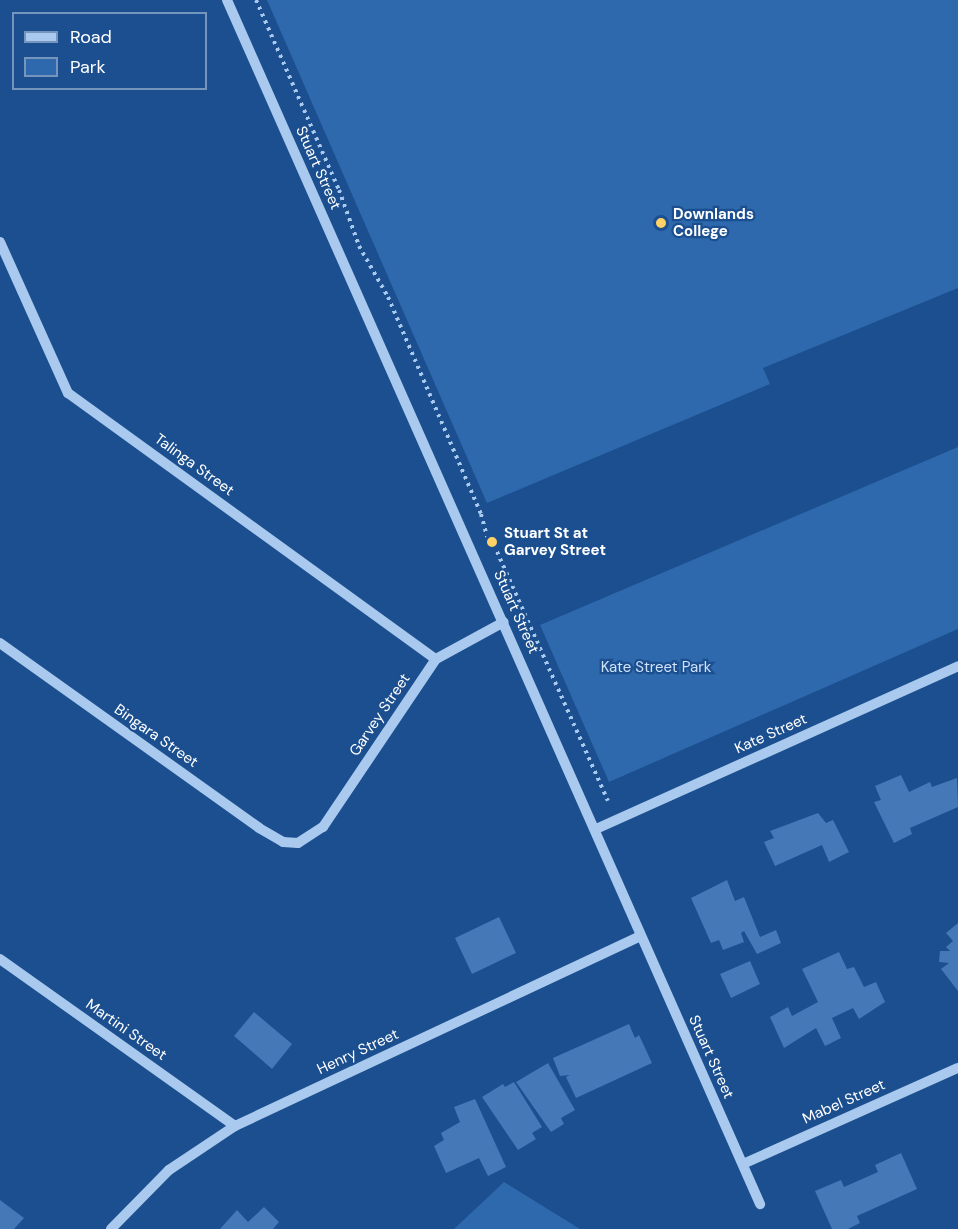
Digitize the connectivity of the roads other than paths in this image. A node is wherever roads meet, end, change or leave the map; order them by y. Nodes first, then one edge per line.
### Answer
1 (227, 0) edge
2 (0, 242) edge
3 (504, 622) junction
4 (0, 643) edge
5 (436, 659) junction
6 (958, 666) edge
7 (596, 829) junction
8 (298, 843) joint
9 (640, 936) junction
10 (0, 959) edge
11 (958, 1068) edge
12 (235, 1126) junction
13 (743, 1164) junction
14 (760, 1204) dead end
15 (111, 1229) edge

1 - 3 street, Stuart Street
2 - 5 street, Talinga Street
3 - 5 street, Garvey Street
3 - 7 street, Stuart Street
4 - 8 street, Bingara Street
5 - 8 street, Garvey Street
6 - 7 street, Kate Street
7 - 9 street, Stuart Street
9 - 12 street, Henry Street
9 - 13 street, Stuart Street
10 - 12 street, Martini Street
11 - 13 street, Mabel Street
12 - 15 street, Henry Street
13 - 14 street, Stuart Street

